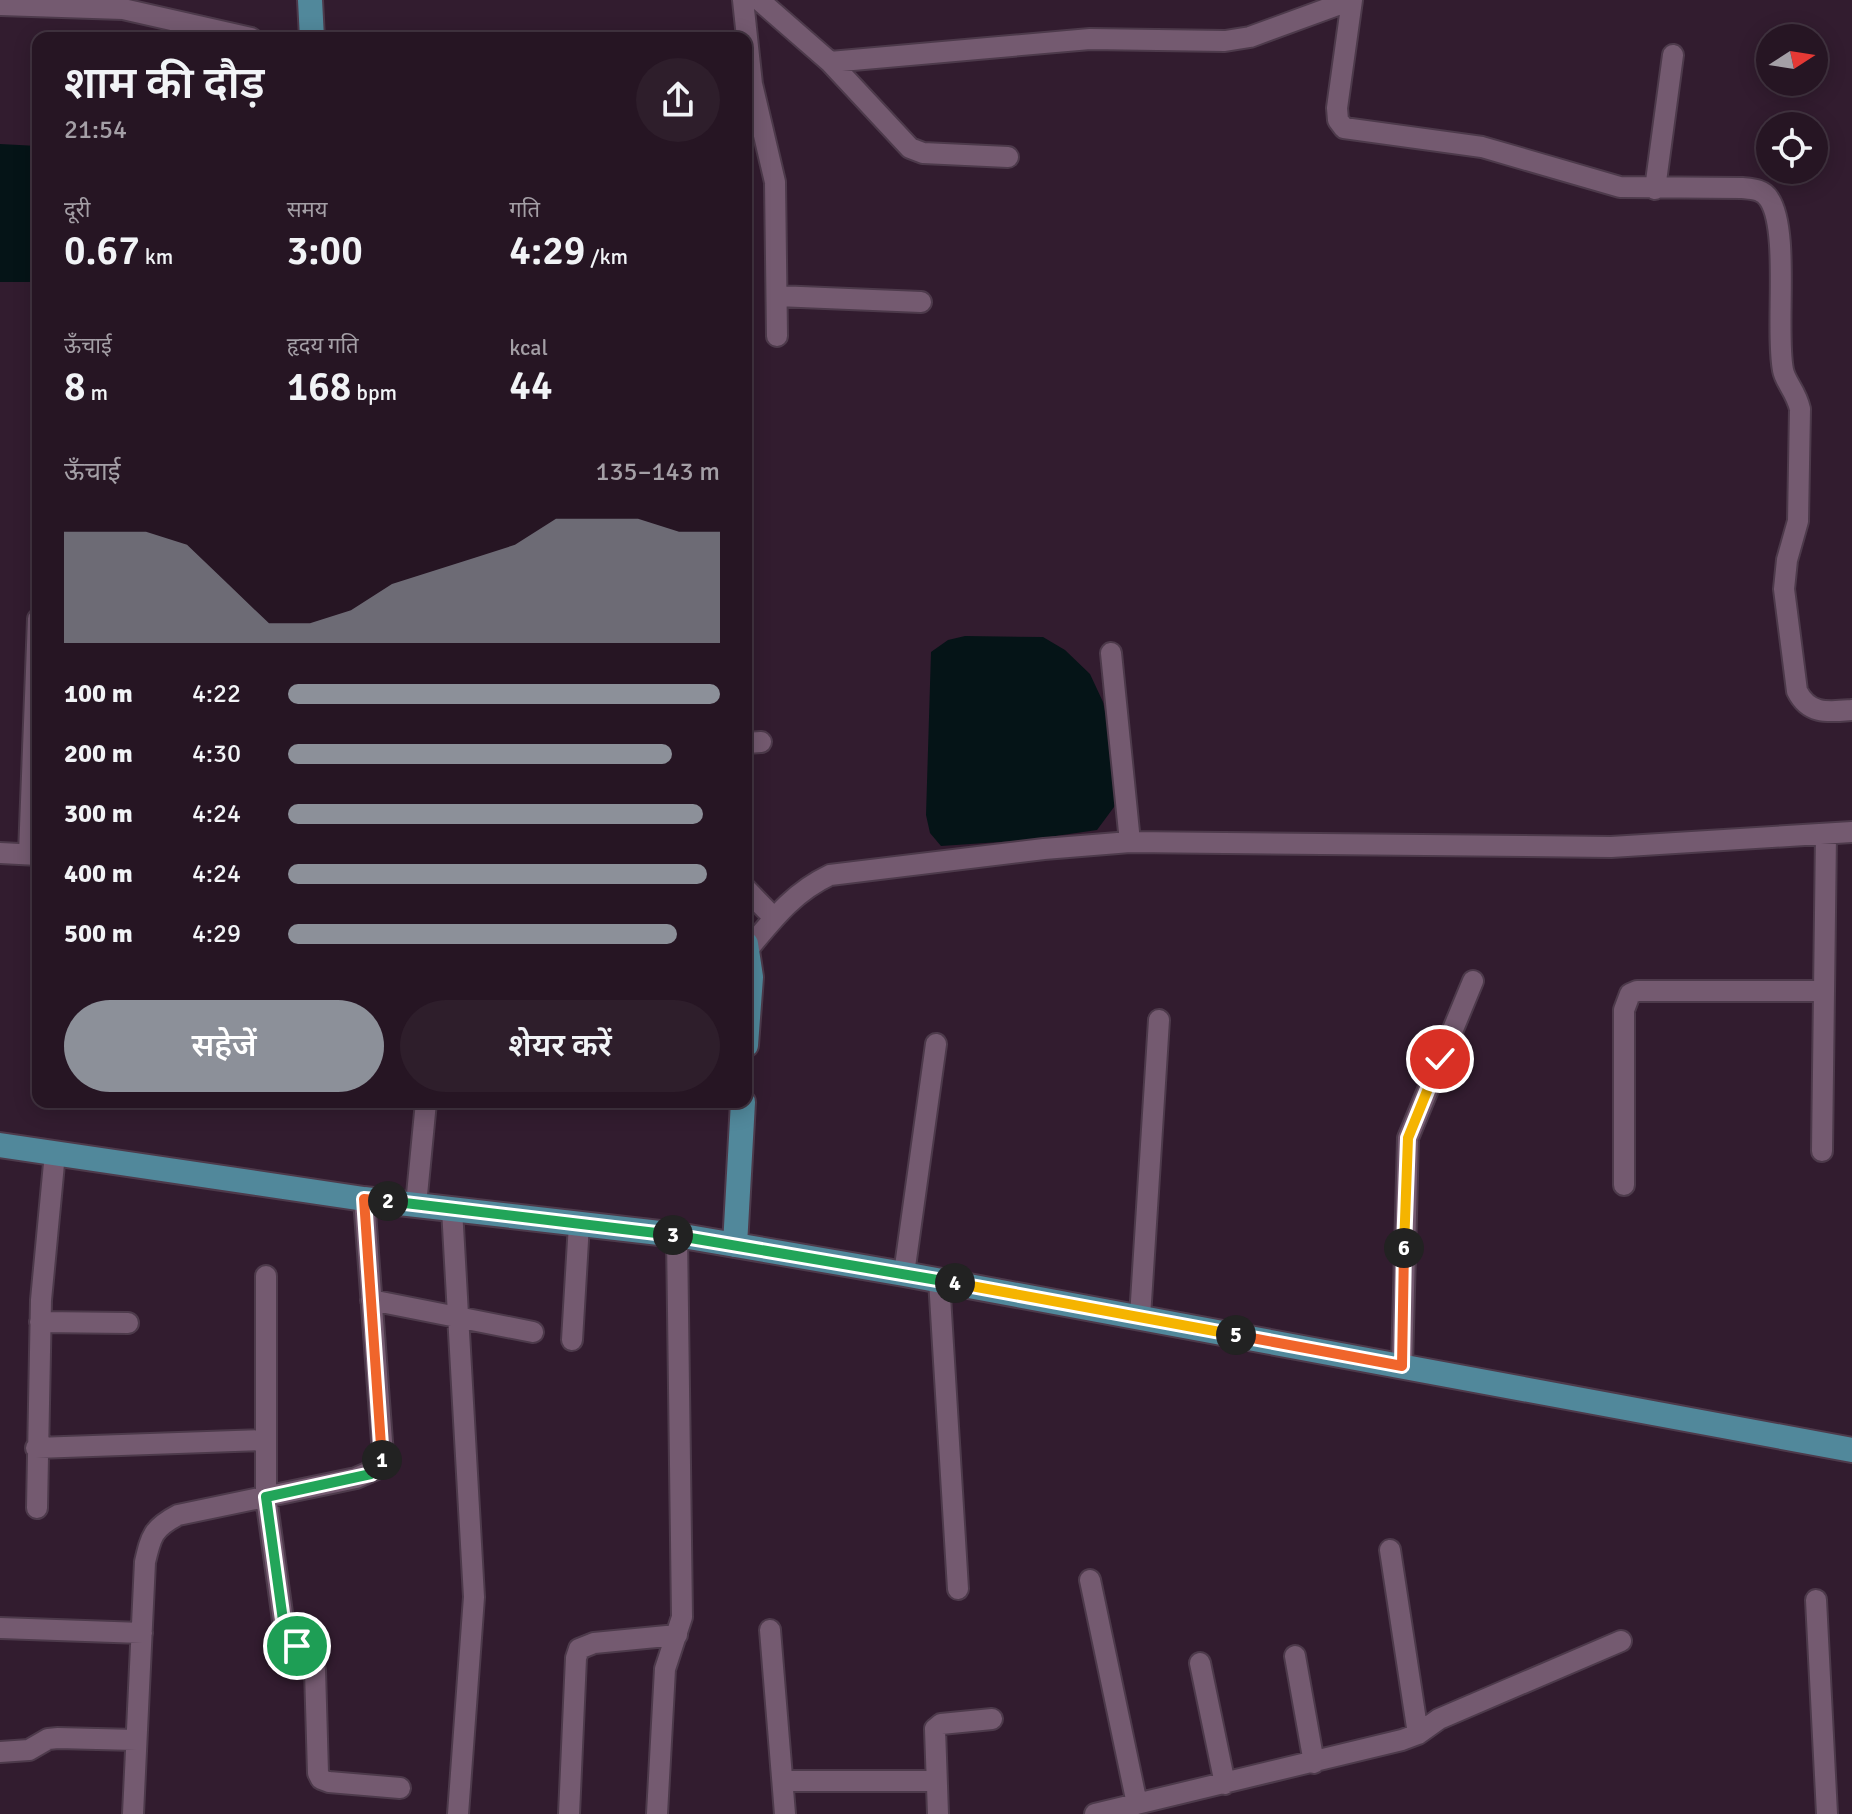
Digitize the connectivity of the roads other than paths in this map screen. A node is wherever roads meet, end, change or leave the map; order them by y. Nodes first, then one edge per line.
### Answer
1 (310, 0) edge
2 (743, 0) edge
3 (759, 0) edge
4 (1352, 0) edge
5 (0, 5) edge
6 (225, 32) edge
7 (312, 32) edge
8 (746, 32) edge
9 (1673, 55) dead end
10 (830, 62) junction
11 (752, 84) edge
12 (1008, 157) dead end
13 (1655, 189) junction
14 (777, 296) junction
15 (921, 302) dead end
16 (777, 336) dead end
17 (1111, 653) dead end
18 (1852, 710) edge
19 (1852, 832) edge
20 (1826, 834) junction
21 (1130, 842) junction
22 (0, 853) edge
23 (32, 854) edge
24 (752, 895) edge
25 (774, 918) junction
26 (752, 941) edge
27 (1473, 981) dead end
28 (1824, 991) junction
29 (1159, 1020) dead end
30 (936, 1044) dead end
31 (425, 1108) edge
32 (743, 1108) edge
33 (0, 1145) edge
34 (1822, 1151) dead end
35 (55, 1153) junction
36 (1624, 1185) dead end
37 (364, 1199) junction
38 (416, 1205) junction
39 (452, 1209) junction
40 (579, 1224) junction
41 (677, 1235) junction
42 (735, 1245) junction
43 (904, 1274) junction
44 (266, 1276) dead end
45 (939, 1280) junction
46 (371, 1300) junction
47 (1140, 1317) junction
48 (460, 1318) junction
49 (40, 1322) junction
50 (128, 1323) dead end
51 (533, 1332) dead end
52 (572, 1340) dead end
53 (1402, 1366) junction
54 (266, 1440) junction
55 (36, 1448) junction
56 (1852, 1450) edge
57 (266, 1497) junction
58 (37, 1508) dead end
59 (1390, 1550) dead end
60 (1090, 1580) dead end
61 (958, 1589) dead end
62 (1816, 1600) dead end
63 (0, 1628) edge
64 (770, 1630) dead end
65 (142, 1633) junction
66 (677, 1635) junction
67 (1621, 1641) dead end
68 (1295, 1656) dead end
69 (1200, 1663) dead end
70 (992, 1719) dead end
71 (1418, 1734) junction
72 (136, 1740) junction
73 (0, 1752) edge
74 (1314, 1763) junction
75 (784, 1781) junction
76 (936, 1781) junction
77 (1225, 1784) junction
78 (400, 1788) dead end
79 (1137, 1804) junction
80 (133, 1814) edge
81 (464, 1814) edge
82 (569, 1814) edge
83 (657, 1814) edge
84 (785, 1814) edge
85 (938, 1814) edge
86 (1095, 1814) edge
87 (1827, 1814) edge

1 - 7 main road
2 - 8 street
3 - 10 street
4 - 10 street
4 - 13 street
5 - 6 street
9 - 13 street
10 - 12 street
11 - 14 street
13 - 18 street
14 - 15 street
14 - 16 street
17 - 21 street
19 - 20 street
20 - 21 street
20 - 28 street
21 - 25 street
22 - 23 street
24 - 25 street
25 - 26 street
27 - 53 street
28 - 34 street
28 - 36 street
29 - 47 street
30 - 43 street
31 - 38 street
32 - 42 main road
33 - 35 main road
35 - 37 main road
35 - 49 street
37 - 38 main road
37 - 46 street
38 - 39 main road
39 - 40 main road
39 - 48 street
40 - 41 main road
40 - 52 street
41 - 42 main road
41 - 66 street
42 - 43 main road
43 - 45 main road
44 - 54 street
45 - 47 main road
45 - 61 street
46 - 48 street
46 - 57 street
47 - 53 main road
48 - 51 street
48 - 81 street
49 - 50 street
49 - 55 street
53 - 56 main road
54 - 55 street
54 - 57 street
55 - 58 street
57 - 65 street
57 - 78 street
59 - 71 street
60 - 79 street
62 - 87 street
63 - 65 street
64 - 75 street
65 - 72 street
66 - 82 street
66 - 83 street
67 - 71 street
68 - 74 street
69 - 77 street
70 - 76 street
71 - 74 street
72 - 73 street
72 - 80 street
74 - 77 street
75 - 76 street
75 - 84 street
76 - 85 street
77 - 79 street
79 - 86 street

